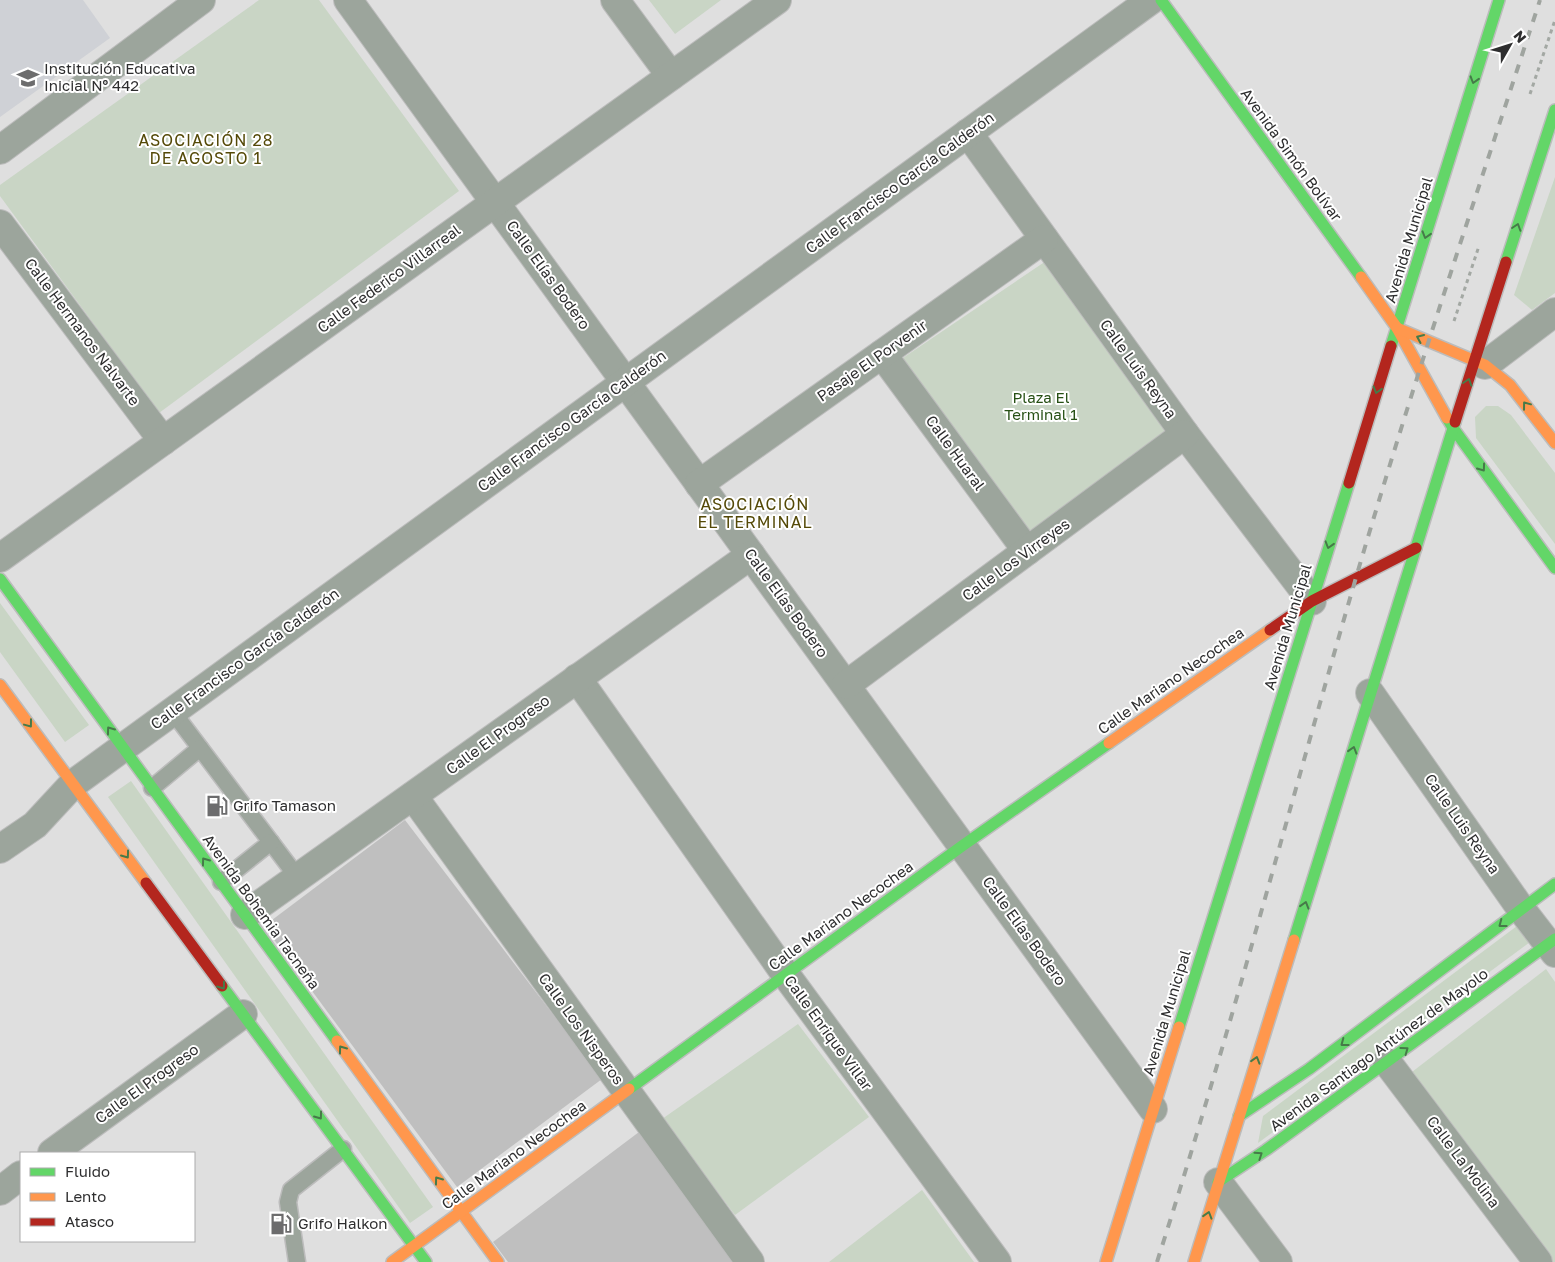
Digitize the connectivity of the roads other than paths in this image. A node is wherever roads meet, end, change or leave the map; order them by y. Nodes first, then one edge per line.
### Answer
1 (201, 0) edge
2 (348, 0) edge
3 (614, 0) edge
4 (777, 0) edge
5 (1151, 0) edge
6 (1161, 0) edge
7 (1499, 0) edge
8 (671, 76) junction
9 (1555, 110) edge
10 (968, 134) junction
11 (0, 150) edge
12 (495, 203) junction
13 (0, 224) edge
14 (1044, 239) junction
15 (1555, 312) edge
16 (1397, 328) junction
17 (882, 354) junction
18 (1480, 363) junction
19 (625, 382) junction
20 (1453, 428) junction
21 (1185, 434) junction
22 (163, 441) junction
23 (1555, 443) edge
24 (699, 484) junction
25 (1416, 548) junction
26 (1027, 552) junction
27 (751, 555) junction
28 (0, 558) edge
29 (1555, 568) edge
30 (0, 579) edge
31 (1312, 601) junction
32 (577, 678) junction
33 (0, 685) edge
34 (846, 685) junction
35 (1370, 693) junction
36 (173, 712) junction
37 (123, 748) junction
38 (200, 748) junction
39 (73, 784) junction
40 (152, 788) junction
41 (413, 796) junction
42 (271, 842) junction
43 (962, 846) junction
44 (0, 849) edge
45 (298, 878) junction
46 (221, 882) junction
47 (1555, 884) edge
48 (1522, 909) junction
49 (245, 915) junction
50 (1553, 946) edge
51 (786, 975) junction
52 (243, 1014) junction
53 (1388, 1062) junction
54 (626, 1091) junction
55 (1153, 1109) junction
56 (1239, 1116) junction
57 (343, 1149) junction
58 (53, 1152) edge
59 (20, 1176) edge
60 (1218, 1182) junction
61 (0, 1191) edge
62 (461, 1212) junction
63 (414, 1246) junction
64 (297, 1262) edge
65 (392, 1262) edge
66 (426, 1262) edge
67 (498, 1262) edge
68 (750, 1262) edge
69 (997, 1262) edge
70 (1106, 1262) edge
71 (1194, 1262) edge
72 (1278, 1262) edge
73 (1538, 1262) edge

1 - 11 street
2 - 12 street, Calle Elías Bodero
3 - 8 street
4 - 8 street, Calle Federico Villarreal
5 - 10 street, Calle Francisco García Calderón
6 - 16 main road, Avenida Simón Bolívar
7 -> 16 main road, Avenida Municipal
8 - 12 street, Calle Federico Villarreal
18 -> 9 main road
10 - 14 street, Calle Luis Reyna
10 - 19 street, Calle Francisco García Calderón
12 - 19 street, Calle Elías Bodero
12 - 22 street, Calle Federico Villarreal
13 - 22 street, Calle Hermanos Nalvarte
14 - 17 street, Pasaje El Porvenir
14 - 21 street, Calle Luis Reyna
15 - 18 street
18 -> 16 main road
16 - 20 main road, Avenida Simón Bolívar
16 -> 31 main road, Avenida Municipal
17 - 24 street, Pasaje El Porvenir
17 - 26 street, Calle Huaral
20 -> 18 main road
23 -> 18 main road
19 - 24 street, Calle Elías Bodero
19 - 36 street, Calle Francisco García Calderón
20 - 25 main road
20 -> 29 main road, Avenida Simón Bolívar
21 - 26 street, Calle Los Virreyes
21 - 31 street, Calle Luis Reyna
22 - 28 street, Calle Federico Villarreal
24 - 27 street, Calle Elías Bodero
25 - 31 main road, Calle Mariano Necochea
25 - 35 main road
26 - 34 street, Calle Los Virreyes
27 - 32 street, Calle El Progreso
27 - 34 street, Calle Elías Bodero
37 -> 30 main road, Avenida Bohemia Tacneña
31 - 43 main road, Calle Mariano Necochea
31 - 55 main road, Avenida Municipal
32 - 41 street, Calle El Progreso
32 - 51 street, Calle Enrique Villar
33 -> 39 main road
34 - 43 street, Calle Elías Bodero
35 - 48 street, Calle Luis Reyna
56 -> 35 main road
36 - 37 street, Calle Francisco García Calderón
36 - 38 lane
37 - 39 street, Calle Francisco García Calderón
37 - 40 main road, Avenida Bohemia Tacneña
38 - 40 lane
38 - 42 lane
39 - 44 street, Calle Francisco García Calderón
39 -> 52 main road
46 -> 40 main road, Avenida Bohemia Tacneña
41 - 45 street, Calle El Progreso
41 - 54 street, Calle Los Nisperos
42 - 45 lane
42 - 46 lane
43 - 51 main road, Calle Mariano Necochea
43 - 55 street, Calle Elías Bodero
45 - 49 street, Calle El Progreso
46 - 49 main road, Avenida Bohemia Tacneña
47 - 48 main road, Avenida Santiago Antúnez de Mayolo
48 - 50 street, Calle Luis Reyna
48 -> 56 main road, Avenida Santiago Antúnez de Mayolo
62 -> 49 main road, Avenida Bohemia Tacneña
53 -> 50 main road, Avenida Santiago Antúnez de Mayolo
51 - 54 main road, Calle Mariano Necochea
51 - 69 street, Calle Enrique Villar
52 -> 57 main road
52 - 58 street, Calle El Progreso
60 -> 53 main road, Avenida Santiago Antúnez de Mayolo
53 - 73 street, Calle La Molina
54 - 62 main road, Calle Mariano Necochea
54 - 68 street, Calle Los Nisperos
55 - 70 main road, Avenida Municipal
56 - 60 main road
57 - 63 main road
57 - 64 lane
59 - 61 street
71 -> 60 main road
60 - 72 street
62 - 63 main road, Calle Mariano Necochea
62 - 67 main road, Avenida Bohemia Tacneña
63 - 65 main road, Calle Mariano Necochea
63 - 66 main road

